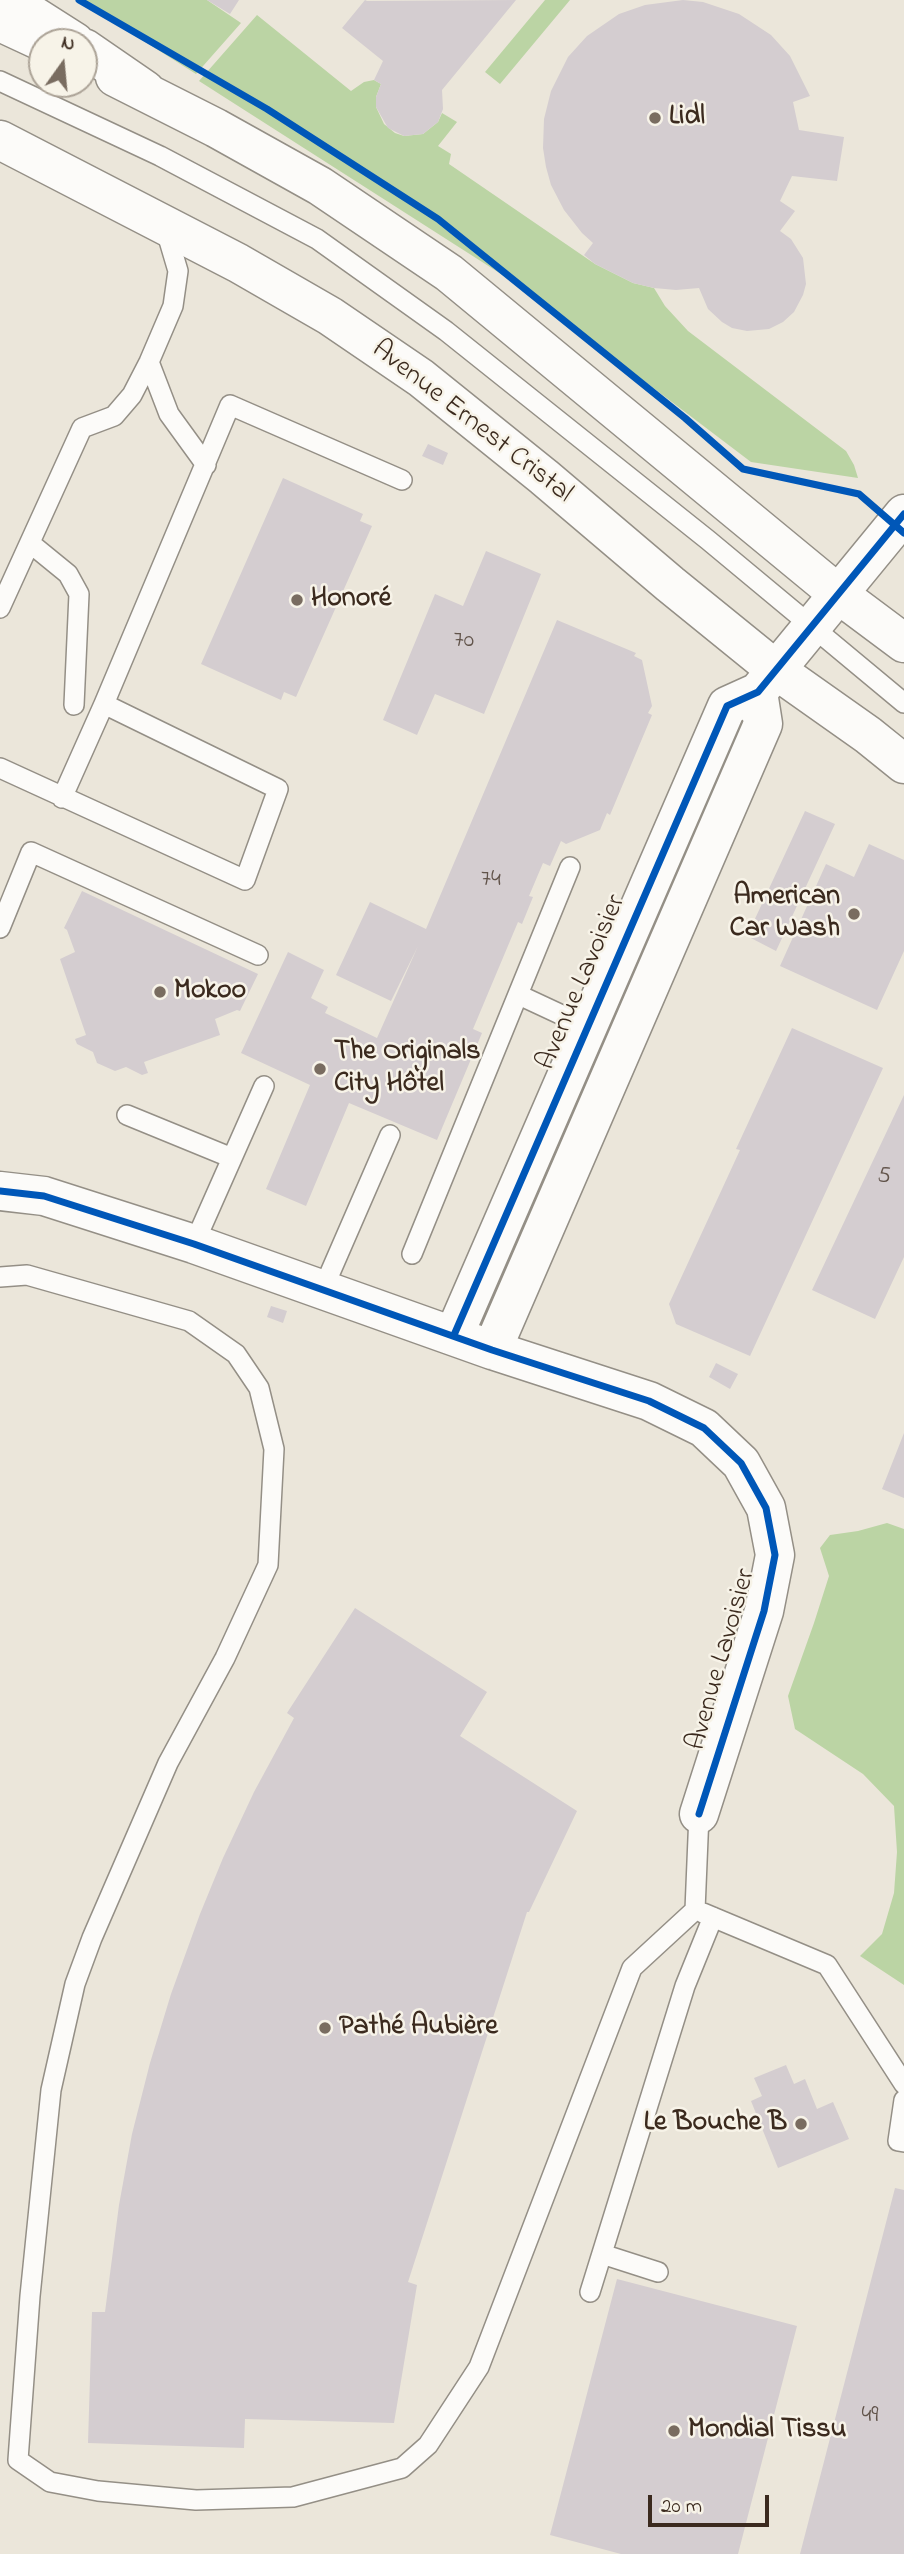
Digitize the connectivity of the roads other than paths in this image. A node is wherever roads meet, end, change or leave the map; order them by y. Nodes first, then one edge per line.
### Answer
1 (9, 0) edge
2 (0, 22) edge
3 (53, 28) edge
4 (28, 35) edge
5 (98, 58) edge
6 (98, 68) edge
7 (0, 81) edge
8 (145, 90) junction
9 (0, 140) edge
10 (164, 223) junction
11 (149, 362) junction
12 (205, 465) junction
13 (402, 480) dead end
14 (904, 514) edge
15 (30, 543) junction
16 (838, 593) junction
17 (0, 608) edge
18 (812, 625) junction
19 (904, 643) edge
20 (767, 681) junction
21 (904, 703) edge
22 (104, 704) junction
23 (74, 705) dead end
24 (904, 764) edge
25 (0, 768) edge
26 (62, 797) junction
27 (570, 867) dead end
28 (0, 928) edge
29 (258, 955) dead end
30 (519, 995) junction
31 (587, 1026) junction
32 (624, 1046) junction
33 (264, 1086) dead end
34 (127, 1115) dead end
35 (390, 1135) dead end
36 (232, 1158) junction
37 (0, 1191) edge
38 (194, 1244) junction
39 (412, 1254) dead end
40 (0, 1277) edge
41 (323, 1289) junction
42 (454, 1335) junction
43 (492, 1350) junction
44 (699, 1814) joint
45 (704, 1914) junction
46 (904, 2084) edge
47 (904, 2100) edge
48 (904, 2142) edge
49 (602, 2254) junction
50 (658, 2272) dead end
51 (590, 2292) dead end

1 - 3 main road
2 - 4 main road
5 - 8 main road
6 - 8 main road
7 - 18 lane, Avenue Ernest Cristal
8 - 16 main road
9 - 10 main road, Avenue Ernest Cristal
10 - 11 lane
10 - 20 main road, Avenue Ernest Cristal
11 - 12 lane
11 - 15 lane
12 - 13 lane
12 - 22 lane
14 - 16 main road
15 - 17 lane
15 - 23 lane
16 - 18 main road
16 - 19 main road
18 - 20 main road
18 - 21 lane, Avenue Ernest Cristal
20 - 24 main road, Avenue Ernest Cristal
20 - 31 main road, Avenue Lavoisier
20 - 32 main road
22 - 26 lane
22 - 26 lane
25 - 26 lane
27 - 30 lane
28 - 29 lane
30 - 31 lane
30 - 39 lane
31 - 32 lane
31 - 42 main road, Avenue Lavoisier
32 - 43 main road
33 - 36 lane
34 - 36 lane
35 - 41 lane
36 - 38 lane
37 - 38 main road, Avenue Lavoisier
38 - 41 main road, Avenue Lavoisier
40 - 45 lane
41 - 42 main road, Avenue Lavoisier
42 - 43 main road, Avenue Lavoisier
43 - 44 main road, Avenue Lavoisier
44 - 45 lane
45 - 46 lane
45 - 49 lane
47 - 48 lane
49 - 50 lane
49 - 51 lane

